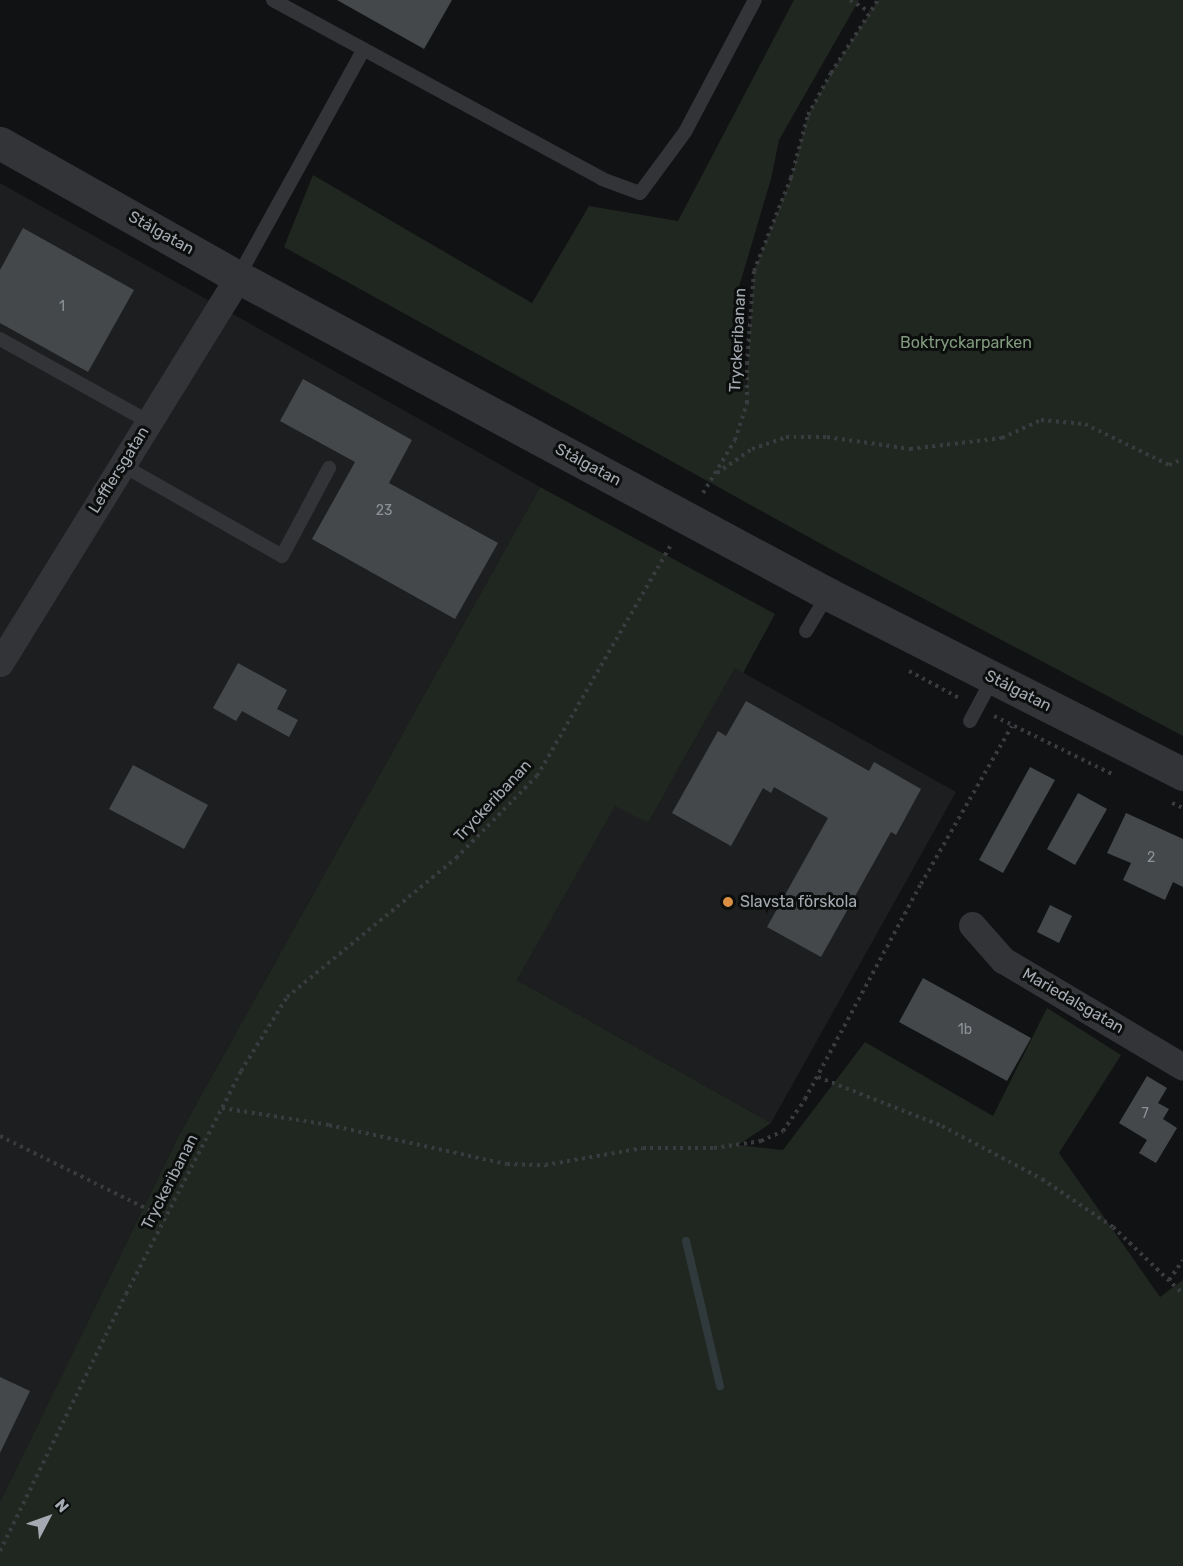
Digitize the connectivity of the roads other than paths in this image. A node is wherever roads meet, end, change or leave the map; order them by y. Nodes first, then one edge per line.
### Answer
1 (273, 0) edge
2 (755, 0) edge
3 (363, 51) junction
4 (0, 143) edge
5 (238, 277) junction
6 (0, 339) edge
7 (149, 422) junction
8 (122, 465) junction
9 (329, 468) dead end
10 (828, 594) junction
11 (806, 631) dead end
12 (0, 663) edge
13 (993, 678) junction
14 (970, 721) dead end
15 (1183, 774) edge
16 (972, 925) dead end
17 (1183, 1067) edge

1 - 3 lane
2 - 3 lane
3 - 5 lane
4 - 5 street, Stålgatan
5 - 7 street, Lefflersgatan
5 - 10 street, Stålgatan
6 - 7 lane
7 - 8 street, Lefflersgatan
8 - 9 lane
8 - 12 street, Lefflersgatan
10 - 11 lane
10 - 13 street, Stålgatan
13 - 14 lane
13 - 15 street, Stålgatan
16 - 17 street, Mariedalsgatan

